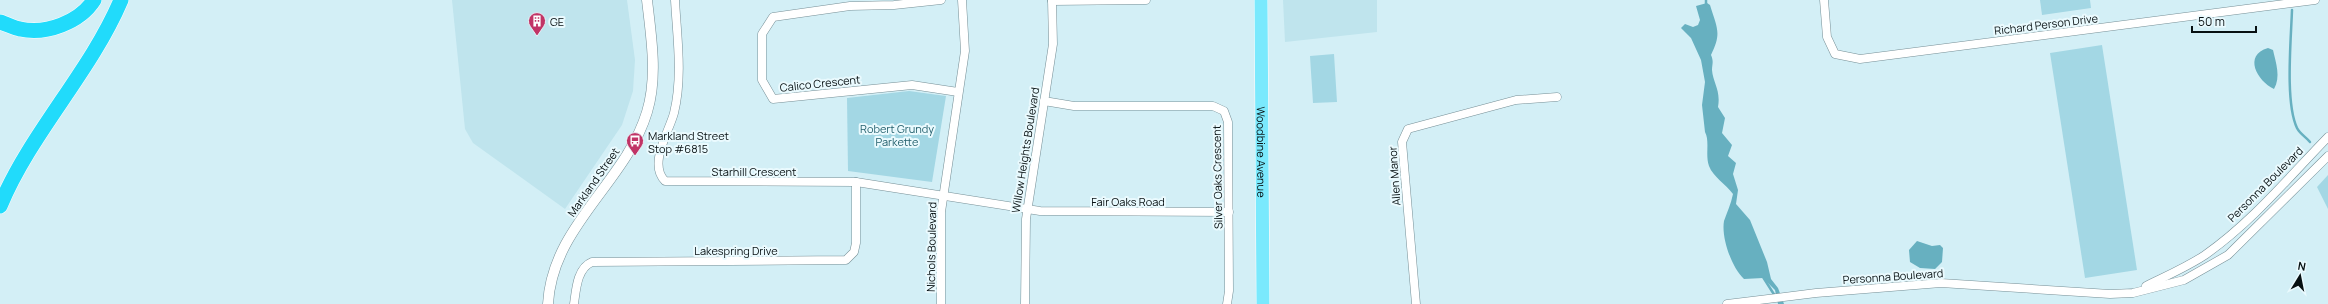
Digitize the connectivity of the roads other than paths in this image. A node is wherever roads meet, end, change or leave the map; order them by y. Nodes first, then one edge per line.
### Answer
1 (94, 0) edge
2 (121, 0) edge
3 (647, 0) edge
4 (675, 0) edge
5 (941, 0) edge
6 (962, 0) edge
7 (1052, 0) edge
8 (1146, 0) edge
9 (1261, 0) edge
10 (1824, 0) edge
11 (2315, 0) edge
12 (0, 22) edge
13 (958, 92) junction
14 (1557, 97) dead end
15 (1044, 101) junction
16 (2328, 137) edge
17 (2328, 156) edge
18 (856, 182) junction
19 (943, 196) junction
20 (0, 206) edge
21 (1027, 209) junction
22 (1229, 212) junction
23 (2220, 243) junction
24 (2231, 252) junction
25 (2133, 293) junction
26 (548, 304) edge
27 (574, 304) edge
28 (941, 304) edge
29 (1026, 304) edge
30 (1227, 304) edge
31 (1263, 304) edge
32 (1416, 304) edge
33 (1727, 304) edge

1 - 12 highway
2 - 20 highway
3 - 26 street, Markland Street
4 - 18 street, Starhill Crescent
5 - 13 street, Calico Crescent
6 - 13 street, Nichols Boulevard
7 - 8 street
7 - 15 street, Willow Heights Boulevard
9 - 31 main road, Woodbine Avenue
10 - 11 street, Richard Person Drive
13 - 19 street, Nichols Boulevard
14 - 32 street, Allen Manor
15 - 21 street, Willow Heights Boulevard
15 - 22 street, Silver Oaks Crescent
16 - 23 street, Personna Boulevard
17 - 24 street, Personna Boulevard
18 - 19 street, Starhill Crescent
18 - 27 street, Lakespring Drive
19 - 21 street, Starhill Crescent
19 - 28 street, Nichols Boulevard
21 - 22 street, Fair Oaks Road
21 - 29 street, Willow Heights Boulevard
22 - 30 street, Silver Oaks Crescent
23 - 24 street
23 - 25 street, Personna Boulevard
24 - 25 street, Personna Boulevard
25 - 33 street, Personna Boulevard

